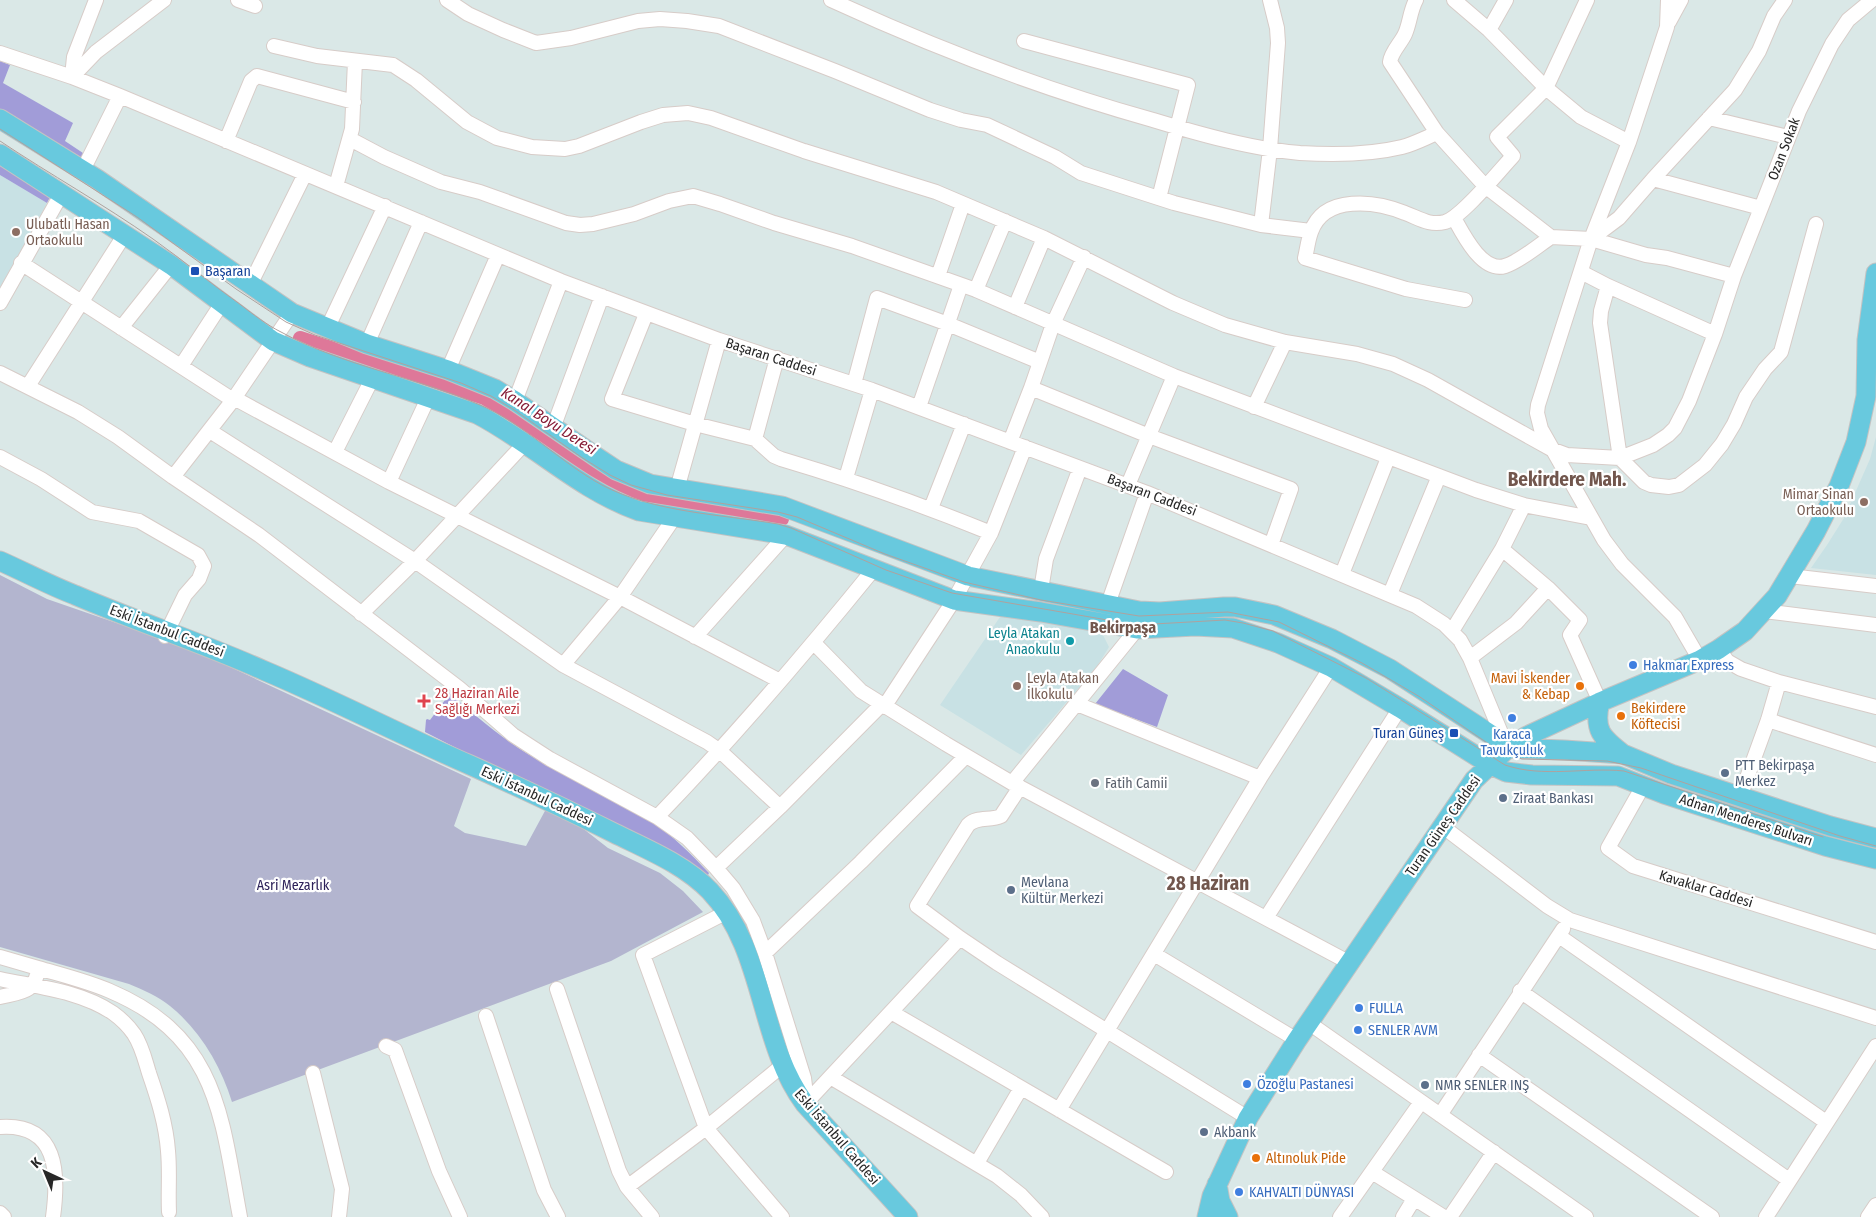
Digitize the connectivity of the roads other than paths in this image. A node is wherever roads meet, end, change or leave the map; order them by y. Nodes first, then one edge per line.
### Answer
1 (96, 0) edge
2 (164, 0) edge
3 (238, 0) edge
4 (447, 0) edge
5 (831, 0) edge
6 (1270, 0) edge
7 (1416, 0) edge
8 (1454, 0) edge
9 (1506, 0) edge
10 (1587, 0) edge
11 (1668, 0) edge
12 (1681, 0) edge
13 (1785, 0) edge
14 (1872, 0) edge
15 (254, 6) dead end
16 (1667, 27) junction
17 (1490, 30) junction
18 (1024, 41) dead end
19 (274, 46) dead end
20 (0, 52) edge
21 (355, 61) junction
22 (72, 77) junction
23 (1546, 88) junction
24 (120, 96) junction
25 (354, 102) junction
26 (1709, 118) junction
27 (0, 119) edge
28 (1177, 127) junction
29 (1437, 133) junction
30 (1788, 137) junction
31 (350, 139) junction
32 (226, 142) junction
33 (1629, 142) junction
34 (1270, 149) junction
35 (0, 154) edge
36 (83, 170) junction
37 (305, 174) junction
38 (1653, 179) junction
39 (336, 186) junction
40 (1485, 186) junction
41 (62, 193) junction
42 (1159, 198) junction
43 (963, 204) junction
44 (385, 206) junction
45 (1761, 208) junction
46 (1454, 218) junction
47 (1005, 221) junction
48 (421, 222) junction
49 (1816, 224) dead end
50 (1261, 225) junction
51 (1311, 232) junction
52 (125, 234) junction
53 (1552, 237) junction
54 (1044, 238) junction
55 (1591, 239) junction
56 (498, 255) junction
57 (1084, 257) junction
58 (21, 264) junction
59 (171, 264) junction
60 (1580, 272) junction
61 (1876, 273) edge
62 (938, 276) junction
63 (1734, 276) junction
64 (561, 281) junction
65 (250, 285) junction
66 (961, 285) junction
67 (1608, 286) junction
68 (976, 290) junction
69 (602, 296) junction
70 (1465, 300) dead end
71 (82, 302) junction
72 (222, 303) junction
73 (0, 304) edge
74 (1015, 307) junction
75 (646, 314) junction
76 (948, 324) junction
77 (1054, 324) junction
78 (283, 327) junction
79 (122, 328) junction
80 (327, 329) junction
81 (1715, 334) junction
82 (719, 340) junction
83 (1871, 341) edge
84 (1285, 342) junction
85 (367, 344) junction
86 (777, 358) junction
87 (1040, 362) junction
88 (181, 366) junction
89 (448, 370) junction
90 (0, 373) edge
91 (1174, 376) junction
92 (372, 378) junction
93 (854, 384) junction
94 (28, 386) junction
95 (1031, 388) junction
96 (872, 390) junction
97 (429, 396) junction
98 (234, 399) junction
99 (515, 400) junction
100 (1254, 407) junction
101 (919, 408) junction
102 (695, 424) junction
103 (964, 424) junction
104 (553, 428) junction
105 (210, 431) junction
106 (1149, 436) junction
107 (755, 439) junction
108 (1010, 442) junction
109 (524, 444) junction
110 (1025, 447) junction
111 (1551, 449) junction
112 (335, 452) junction
113 (0, 457) edge
114 (1388, 458) junction
115 (1620, 458) junction
116 (1080, 468) junction
117 (1439, 476) junction
118 (173, 477) junction
119 (846, 478) junction
120 (389, 482) junction
121 (1128, 485) junction
122 (677, 489) junction
123 (1147, 493) junction
124 (1524, 505) junction
125 (931, 508) junction
126 (458, 515) junction
127 (674, 518) junction
128 (1591, 518) junction
129 (991, 533) junction
130 (786, 535) junction
131 (1271, 545) junction
132 (1502, 548) junction
133 (0, 561) edge
134 (415, 561) junction
135 (0, 569) edge
136 (873, 570) junction
137 (1342, 574) junction
138 (968, 576) junction
139 (1790, 576) junction
140 (1876, 586) edge
141 (1548, 588) junction
142 (1041, 590) junction
143 (1390, 594) junction
144 (620, 597) junction
145 (954, 600) junction
146 (1108, 604) junction
147 (1764, 611) junction
148 (361, 614) junction
149 (1876, 625) edge
150 (1137, 629) junction
151 (1452, 631) junction
152 (167, 634) junction
153 (694, 637) junction
154 (814, 643) junction
155 (1719, 649) junction
156 (1470, 658) junction
157 (1700, 660) junction
158 (564, 666) junction
159 (1331, 667) junction
160 (780, 681) junction
161 (1779, 682) junction
162 (1600, 702) junction
163 (1077, 704) junction
164 (882, 706) junction
165 (1876, 707) edge
166 (1400, 708) junction
167 (1768, 720) junction
168 (1508, 748) junction
169 (720, 751) junction
170 (1623, 754) junction
171 (1876, 755) edge
172 (966, 756) junction
173 (1489, 764) junction
174 (1618, 776) junction
175 (1260, 778) junction
176 (1016, 785) junction
177 (1643, 786) junction
178 (1740, 797) junction
179 (780, 807) junction
180 (657, 817) junction
181 (1442, 826) junction
182 (1876, 838) edge
183 (1876, 859) edge
184 (716, 868) junction
185 (1197, 882) junction
186 (724, 914) junction
187 (1266, 918) junction
188 (1570, 920) junction
189 (1559, 936) junction
190 (960, 938) junction
191 (1876, 942) edge
192 (765, 953) junction
193 (1154, 954) junction
194 (0, 958) edge
195 (1350, 963) junction
196 (38, 968) junction
197 (0, 979) edge
198 (33, 986) junction
199 (557, 989) dead end
200 (1520, 992) junction
201 (0, 997) edge
202 (891, 1012) junction
203 (486, 1016) dead end
204 (1876, 1018) edge
205 (1309, 1023) junction
206 (1107, 1031) junction
207 (1297, 1040) junction
208 (386, 1046) dead end
209 (1876, 1046) edge
210 (1478, 1055) junction
211 (779, 1068) junction
212 (313, 1073) dead end
213 (832, 1078) junction
214 (1021, 1088) junction
215 (1421, 1102) junction
216 (803, 1107) junction
217 (1059, 1110) junction
218 (1440, 1115) junction
219 (1248, 1118) junction
220 (1826, 1122) junction
221 (0, 1127) edge
222 (706, 1128) junction
223 (1494, 1152) junction
224 (977, 1163) junction
225 (1166, 1172) dead end
226 (1372, 1172) junction
227 (1789, 1180) junction
228 (1217, 1184) junction
229 (628, 1187) junction
230 (1414, 1199) junction
231 (1876, 1205) edge
232 (168, 1212) dead end
233 (0, 1213) edge
234 (4, 1217) edge
235 (53, 1217) edge
236 (240, 1217) edge
237 (339, 1217) edge
238 (460, 1217) edge
239 (558, 1217) edge
240 (652, 1217) edge
241 (782, 1217) edge
242 (897, 1217) edge
243 (908, 1217) edge
244 (1042, 1217) edge
245 (1206, 1217) edge
246 (1228, 1217) edge
247 (1340, 1217) edge
248 (1403, 1217) edge
249 (1444, 1217) edge
250 (1450, 1217) edge
251 (1586, 1217) edge
252 (1712, 1217) edge
253 (1766, 1217) edge
254 (1868, 1217) edge

1 - 22 street
2 - 22 street
3 - 15 street
4 - 42 street
5 - 28 street
6 - 34 street
7 - 29 street
8 - 17 street
9 - 17 street
10 - 23 street
11 - 16 street
12 - 16 street
13 - 26 street
14 - 30 street, Ozan Sokak
16 - 33 street
17 - 23 street
18 - 28 street
19 - 21 street
20 - 22 street, Başaran Caddesi
21 - 25 street
21 - 43 street
22 - 24 street, Başaran Caddesi
23 - 33 street
23 - 40 street
24 - 32 street, Başaran Caddesi
24 - 36 street
25 - 31 street
25 - 32 street
26 - 30 street
26 - 38 street
27 - 36 main road
28 - 34 street
28 - 42 street
29 - 34 street
29 - 40 street
30 - 45 street, Ozan Sokak
31 - 39 street
31 - 62 street
32 - 37 street, Başaran Caddesi
33 - 55 street
34 - 50 street
35 - 41 main road
36 - 65 main road
37 - 39 street, Başaran Caddesi
37 - 65 street
38 - 45 street
38 - 55 street
39 - 44 street, Başaran Caddesi
40 - 46 street
40 - 53 street
41 - 52 main road
41 - 58 street
42 - 50 street
43 - 47 street
43 - 62 street
44 - 48 street, Başaran Caddesi
44 - 80 street
45 - 63 street, Ozan Sokak
46 - 51 street
46 - 53 street
47 - 54 street
47 - 68 street
48 - 56 street, Başaran Caddesi
48 - 85 street
49 - 115 street
50 - 51 street
51 - 70 street
52 - 59 main road
52 - 71 street
53 - 55 street
54 - 57 street
54 - 74 street
55 - 60 street
55 - 63 street
56 - 64 street, Başaran Caddesi
56 - 89 street
57 - 77 street
57 - 84 street
58 - 71 street
58 - 73 street
59 - 72 main road
59 - 79 street
60 - 67 street
60 - 111 street
61 - 83 main road, Turan Güneş Caddesi
62 - 66 street
63 - 81 street, Ozan Sokak
64 - 69 street, Başaran Caddesi
64 - 99 street
65 - 78 main road
66 - 68 street
66 - 76 street
67 - 81 street
67 - 115 street
68 - 74 street
69 - 75 street, Başaran Caddesi
69 - 104 street
71 - 79 street
71 - 94 street
72 - 78 main road
72 - 88 street
74 - 77 street
75 - 82 street, Başaran Caddesi
75 - 102 street
76 - 87 street
76 - 93 street
76 - 101 street
77 - 87 street
77 - 91 street
78 - 80 main road
78 - 92 main road, Adnan Menderes Bulvarı
78 - 98 street
79 - 88 street
80 - 85 main road
81 - 115 street, Ozan Sokak
82 - 86 street, Başaran Caddesi
82 - 102 street
83 - 139 main road, Turan Güneş Caddesi
84 - 100 street
84 - 111 street
85 - 89 main road
86 - 93 street, Başaran Caddesi
86 - 107 street
87 - 95 street
88 - 98 street
89 - 99 main road
90 - 94 street
91 - 100 street
91 - 106 street
92 - 97 main road, Adnan Menderes Bulvarı
92 - 112 street
93 - 96 street, Başaran Caddesi
94 - 118 street
95 - 106 street
95 - 108 street
96 - 101 street, Başaran Caddesi
96 - 119 street
97 - 109 main road, Adnan Menderes Bulvarı
97 - 120 street
98 - 105 street
98 - 112 street
99 - 104 main road
100 - 114 street
101 - 103 street, Başaran Caddesi
102 - 107 street
102 - 122 street
103 - 108 street, Başaran Caddesi
103 - 125 street
104 - 122 main road
105 - 118 street
105 - 134 street
106 - 121 street
106 - 131 street
107 - 119 street
108 - 110 street, Başaran Caddesi
109 - 126 street
109 - 127 main road, Adnan Menderes Bulvarı
110 - 116 street, Başaran Caddesi
110 - 129 street
111 - 115 street
111 - 128 street
112 - 120 street
113 - 152 street
114 - 117 street
114 - 137 street
116 - 121 street, Başaran Caddesi
116 - 142 street
117 - 124 street
117 - 143 street
118 - 148 street
119 - 125 street
120 - 126 street
121 - 123 street, Başaran Caddesi
122 - 138 main road
123 - 131 street, Başaran Caddesi
123 - 146 street
124 - 128 street
124 - 132 street
125 - 129 street
126 - 134 street
126 - 144 street
127 - 130 main road, Adnan Menderes Bulvarı
127 - 144 street
128 - 157 street
129 - 138 street
130 - 136 main road, Adnan Menderes Bulvarı
130 - 153 street
131 - 137 street, Başaran Caddesi
132 - 141 street
132 - 151 street
133 - 152 main road, Eski İstanbul Caddesi
134 - 148 street
134 - 158 street
135 - 152 main road, Eski İstanbul Caddesi
136 - 145 main road, Adnan Menderes Bulvarı
136 - 154 street
137 - 143 street, Başaran Caddesi
138 - 142 main road
138 - 145 street
139 - 140 street
139 - 147 main road, Turan Güneş Caddesi
141 - 156 street
141 - 162 street
142 - 146 main road
143 - 151 street, Başaran Caddesi
144 - 153 street
144 - 158 street
145 - 150 main road, Adnan Menderes Bulvarı
145 - 164 street
146 - 168 main road
147 - 149 street
147 - 155 main road, Turan Güneş Caddesi
148 - 180 street
150 - 159 main road, Adnan Menderes Bulvarı
150 - 163 street
151 - 156 street, Başaran Caddesi
152 - 186 main road, Eski İstanbul Caddesi
153 - 160 street
154 - 160 street
154 - 164 street
155 - 157 main road, Turan Güneş Caddesi
155 - 161 street
156 - 168 street, Başaran Caddesi
157 - 162 main road, Turan Güneş Caddesi
158 - 169 street
159 - 166 main road, Adnan Menderes Bulvarı
159 - 175 street
160 - 169 street
161 - 165 street
161 - 167 street
162 - 168 main road, Turan Güneş Caddesi
162 - 170 main road
163 - 175 street
163 - 176 street
164 - 172 street
164 - 179 street
166 - 173 main road, Adnan Menderes Bulvarı
166 - 187 street
167 - 171 street
167 - 178 street
168 - 170 main road, Adnan Menderes Bulvarı
168 - 173 main road, Turan Güneş Caddesi
169 - 179 street
169 - 180 street
170 - 174 main road
170 - 178 main road, Adnan Menderes Bulvarı
172 - 176 street
172 - 192 street
173 - 174 main road, Adnan Menderes Bulvarı
173 - 181 main road, Turan Güneş Caddesi
174 - 177 main road, Adnan Menderes Bulvarı
175 - 185 street
176 - 185 street
176 - 190 street
177 - 183 main road, Adnan Menderes Bulvarı
177 - 191 street, Kavaklar Caddesi
178 - 182 main road, Adnan Menderes Bulvarı
179 - 184 street
180 - 184 street
181 - 188 street
181 - 195 main road, Turan Güneş Caddesi
184 - 192 street
185 - 187 street
185 - 193 street
186 - 211 main road, Eski İstanbul Caddesi
186 - 222 street
187 - 195 street
188 - 189 street
188 - 204 street
189 - 200 street
189 - 220 street
190 - 202 street
190 - 206 street
192 - 216 street
193 - 206 street
193 - 207 street
194 - 196 street
195 - 205 main road, Turan Güneş Caddesi
196 - 198 street
196 - 236 street
197 - 198 street
198 - 201 street
198 - 232 street
199 - 229 street
200 - 210 street
200 - 227 street
202 - 213 street
202 - 214 street
203 - 239 street
205 - 207 main road, Turan Güneş Caddesi
205 - 215 street
206 - 217 street
206 - 219 street
207 - 219 main road, Turan Güneş Caddesi
208 - 238 street
209 - 220 street
210 - 218 street
210 - 252 street
211 - 216 main road, Eski İstanbul Caddesi
211 - 222 street
212 - 237 street
213 - 216 street
213 - 224 street
214 - 217 street
214 - 224 street
215 - 218 street
215 - 226 street
216 - 242 main road, Eski İstanbul Caddesi
216 - 243 main road, Eski İstanbul Caddesi
217 - 225 street
218 - 223 street
219 - 228 main road, Turan Güneş Caddesi
220 - 227 street
221 - 235 street
222 - 229 street
222 - 241 street
223 - 250 street
223 - 251 street
224 - 244 street
226 - 230 street
226 - 247 street
227 - 253 street
228 - 245 main road, Turan Güneş Caddesi
228 - 246 main road
229 - 240 street
230 - 248 street
230 - 249 street
231 - 254 street
233 - 234 street

